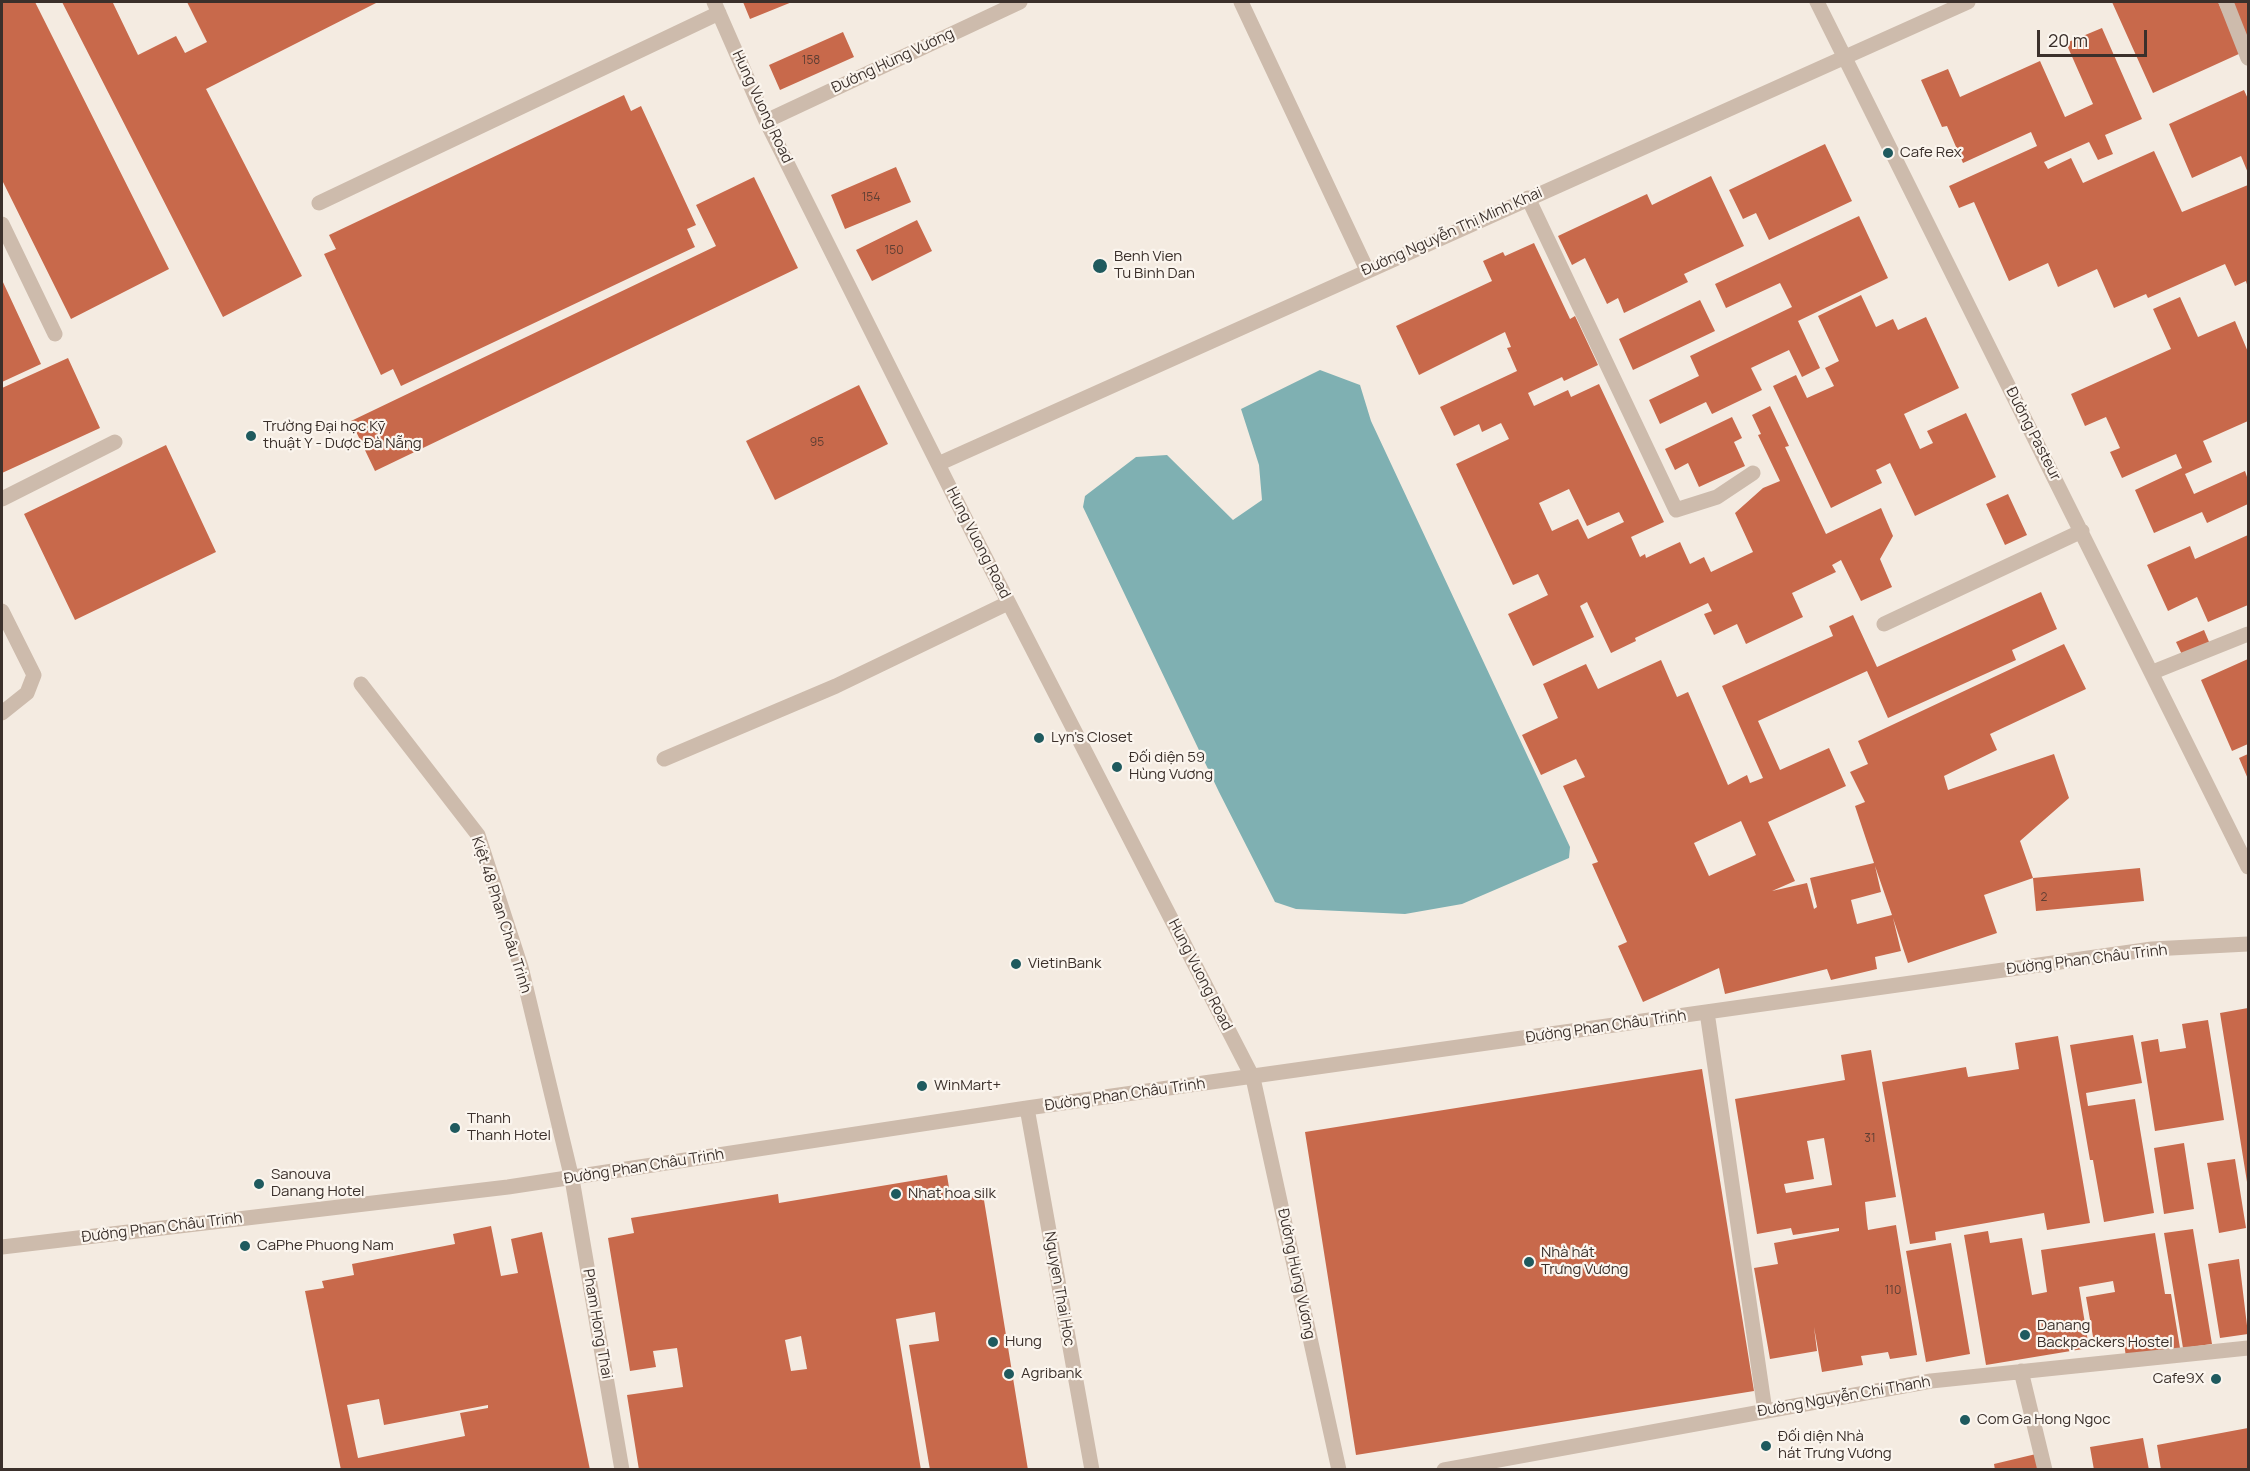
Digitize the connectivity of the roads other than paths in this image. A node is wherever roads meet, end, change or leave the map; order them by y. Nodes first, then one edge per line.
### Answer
1 (1020, 2) edge
2 (1241, 2) edge
3 (1817, 2) edge
4 (1968, 2) edge
5 (2226, 2) edge
6 (716, 7) edge
7 (1844, 55) junction
8 (2248, 58) edge
9 (765, 121) junction
10 (1528, 198) junction
11 (319, 203) dead end
12 (2, 224) edge
13 (1367, 270) junction
14 (55, 334) dead end
15 (115, 442) dead end
16 (938, 464) junction
17 (1753, 473) dead end
18 (2, 499) edge
19 (2082, 531) junction
20 (1008, 603) junction
21 (2, 612) edge
22 (1884, 624) dead end
23 (2248, 634) edge
24 (2153, 672) junction
25 (361, 684) dead end
26 (2, 713) edge
27 (664, 759) dead end
28 (2248, 867) edge
29 (2248, 944) edge
30 (1707, 1012) junction
31 (1253, 1078) junction
32 (1027, 1108) junction
33 (572, 1179) junction
34 (2, 1246) edge
35 (2248, 1348) edge
36 (2021, 1371) junction
37 (1765, 1411) junction
38 (622, 1470) edge
39 (1092, 1470) edge
40 (1339, 1470) edge
41 (1444, 1470) edge
42 (2044, 1470) edge

1 - 9 street, Đường Hùng Vương
2 - 13 street
3 - 7 street, Đường Pasteur
4 - 7 street, Đường Nguyễn Thị Minh Khai
5 - 8 street
6 - 9 street, Hung Vuong Road
6 - 11 street
7 - 10 street, Đường Nguyễn Thị Minh Khai
7 - 19 street, Đường Pasteur
9 - 16 street, Hung Vuong Road
10 - 13 street, Đường Nguyễn Thị Minh Khai
10 - 17 street
12 - 14 street
13 - 16 street, Đường Nguyễn Thị Minh Khai
15 - 18 street
16 - 20 street, Hung Vuong Road
19 - 22 street
19 - 24 street, Đường Pasteur
20 - 27 street
20 - 31 street, Hung Vuong Road
21 - 26 street
23 - 24 street
24 - 28 street, Đường Pasteur
25 - 33 street, Kiệt 48 Phan Châu Trinh
29 - 30 street, Đường Phan Châu Trinh
30 - 31 street, Đường Phan Châu Trinh
30 - 37 street
31 - 32 street, Đường Phan Châu Trinh
31 - 40 street, Đường Hùng Vương
32 - 33 street, Đường Phan Châu Trinh
32 - 39 street, Nguyen Thai Hoc
33 - 34 street, Đường Phan Châu Trinh
33 - 38 street, Pham Hong Thai
35 - 36 street, Đường Nguyễn Chí Thanh
36 - 37 street, Đường Nguyễn Chí Thanh
36 - 42 street
37 - 41 street, Đường Nguyễn Chí Thanh

